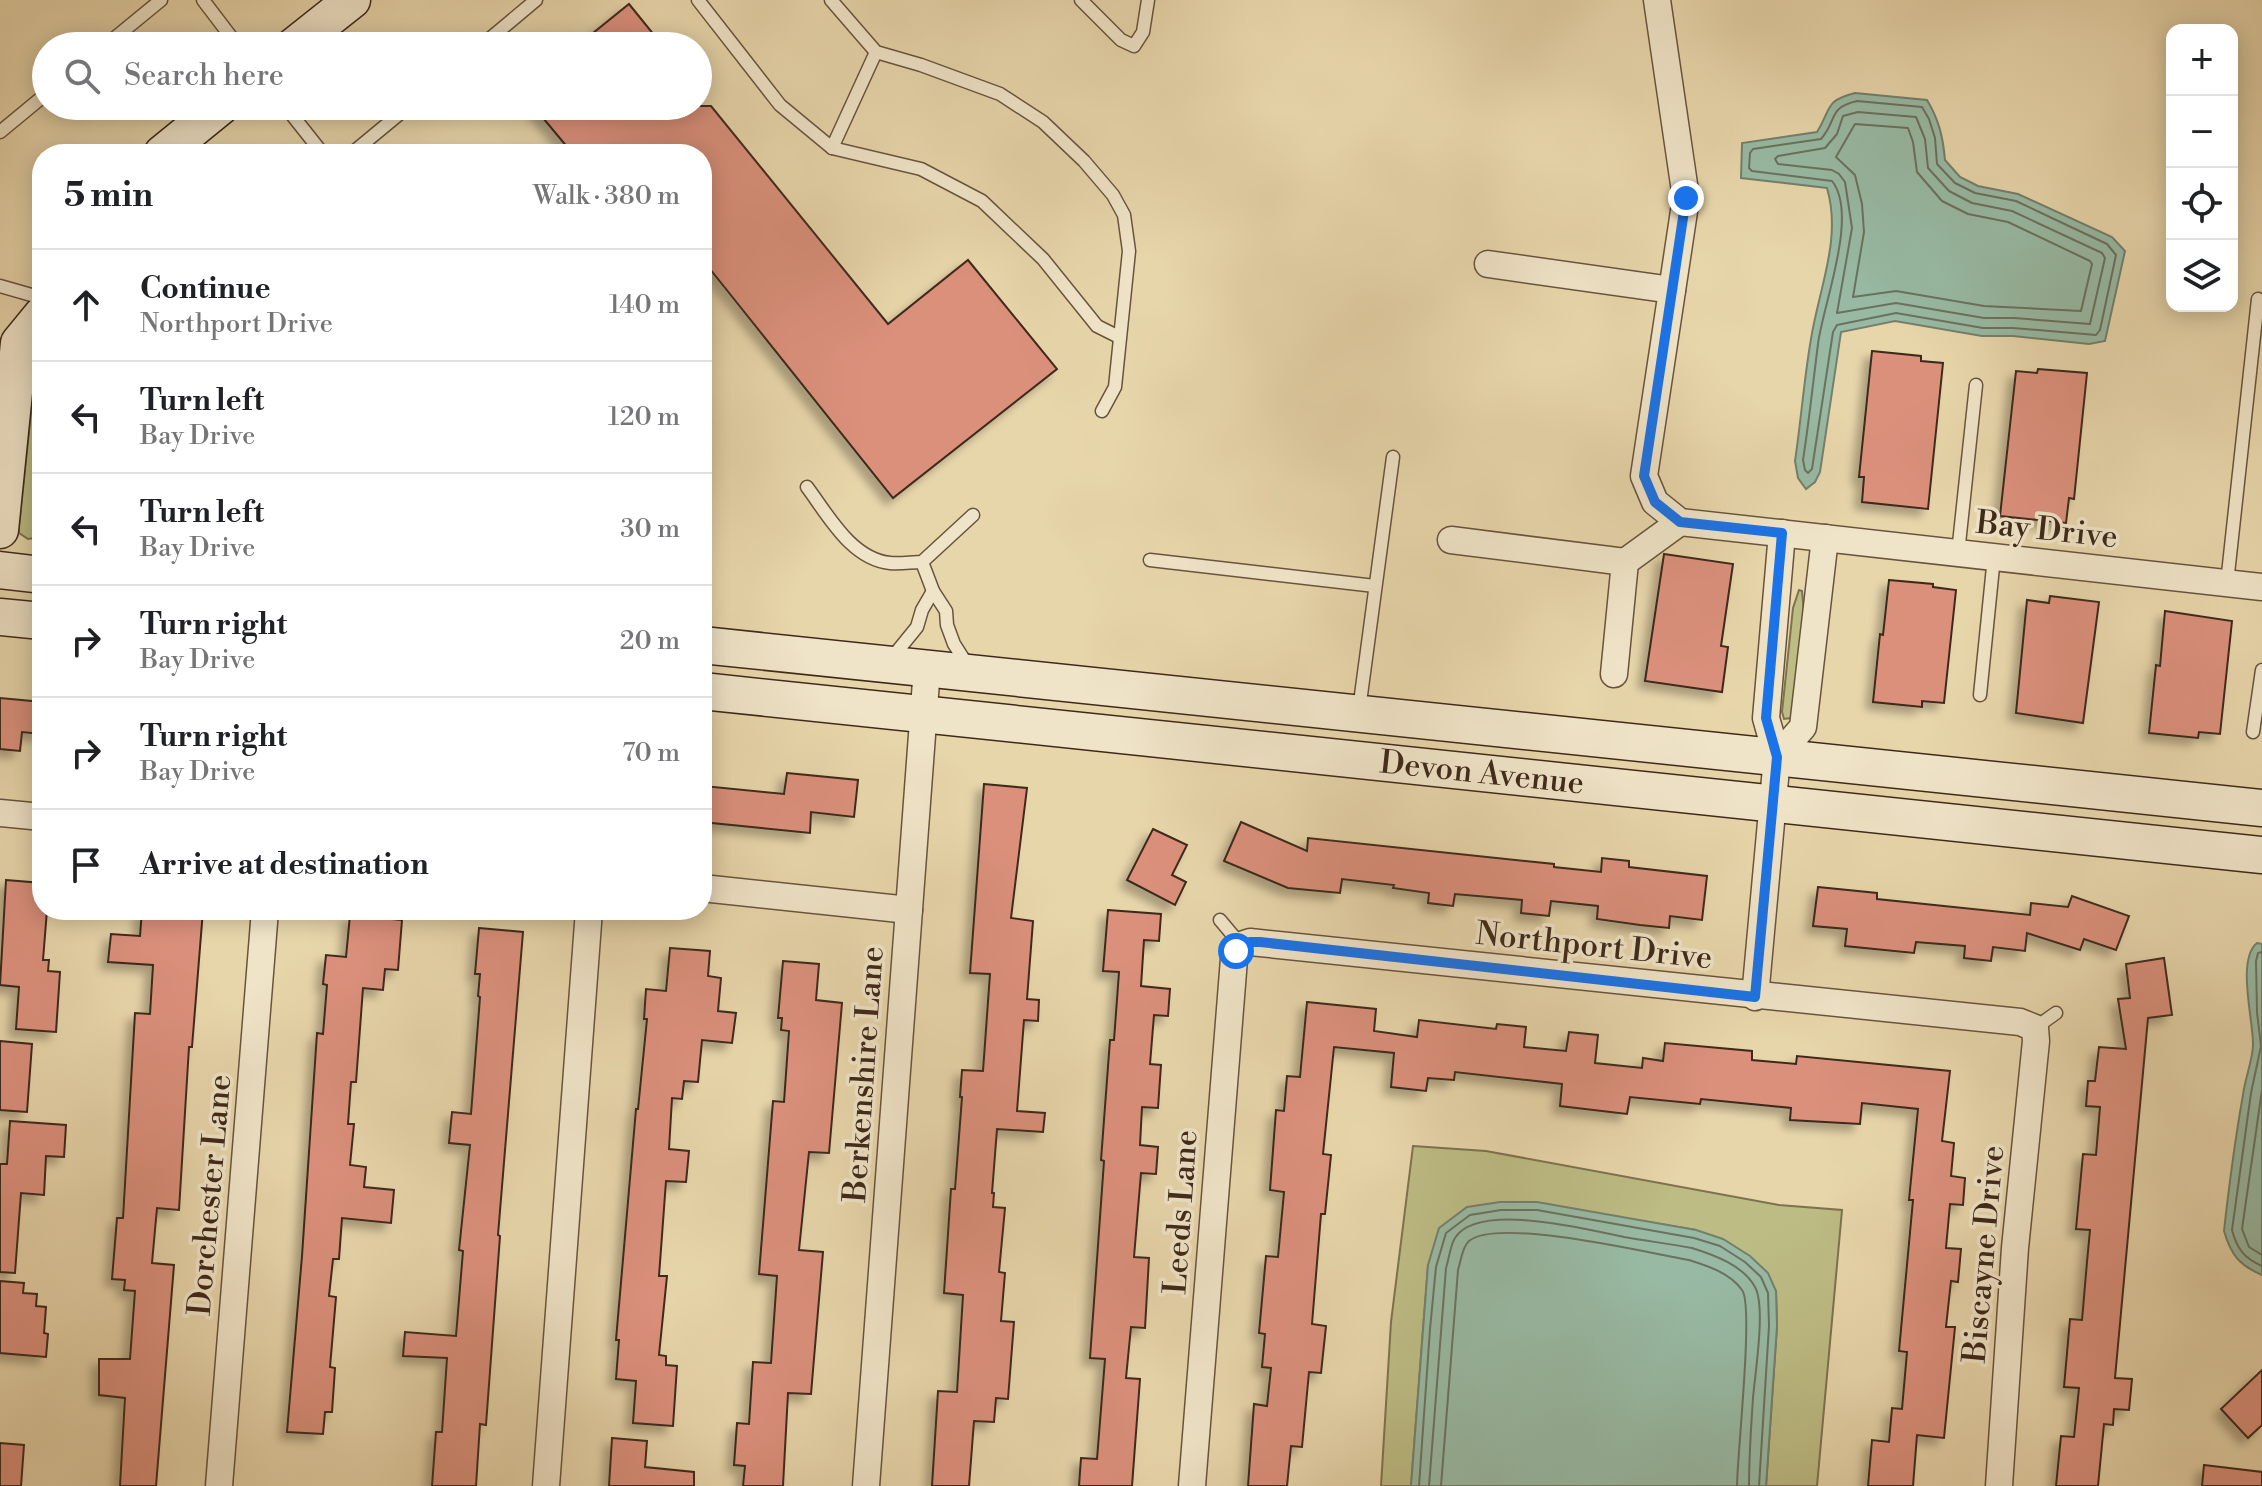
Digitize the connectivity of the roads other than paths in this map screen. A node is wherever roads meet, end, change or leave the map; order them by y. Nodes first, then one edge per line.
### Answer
1 (161, 0) edge
2 (203, 0) edge
3 (352, 0) edge
4 (536, 0) edge
5 (698, 0) edge
6 (831, 0) edge
7 (1081, 0) edge
8 (1148, 0) edge
9 (1657, 0) edge
10 (122, 32) edge
11 (227, 32) edge
12 (312, 32) edge
13 (498, 32) edge
14 (876, 52) junction
15 (32, 106) edge
16 (204, 120) edge
17 (296, 120) edge
18 (392, 120) edge
19 (0, 132) edge
20 (174, 144) edge
21 (315, 144) edge
22 (363, 144) edge
23 (832, 148) junction
24 (1488, 264) dead end
25 (0, 286) edge
26 (1672, 290) junction
27 (32, 295) edge
28 (2258, 299) dead end
29 (32, 327) edge
30 (1119, 337) junction
31 (1976, 385) dead end
32 (1102, 411) dead end
33 (1393, 457) dead end
34 (807, 487) dead end
35 (973, 515) dead end
36 (1680, 522) junction
37 (0, 530) edge
38 (1782, 533) junction
39 (1825, 538) junction
40 (1451, 540) dead end
41 (1958, 553) junction
42 (1994, 557) junction
43 (1150, 560) dead end
44 (922, 562) junction
45 (1625, 562) junction
46 (0, 570) edge
47 (32, 574) edge
48 (2227, 583) junction
49 (1375, 586) junction
50 (2262, 587) edge
51 (933, 591) junction
52 (0, 617) edge
53 (32, 620) edge
54 (712, 646) edge
55 (887, 664) junction
56 (927, 668) junction
57 (2262, 670) edge
58 (972, 673) junction
59 (1614, 674) dead end
60 (712, 692) edge
61 (1980, 695) dead end
62 (1358, 713) junction
63 (923, 714) junction
64 (2253, 732) dead end
65 (1777, 757) junction
66 (1772, 802) junction
67 (2262, 808) edge
68 (0, 813) edge
69 (32, 816) edge
70 (2262, 855) edge
71 (712, 889) edge
72 (909, 910) junction
73 (264, 920) edge
74 (588, 920) edge
75 (1220, 920) dead end
76 (1241, 945) junction
77 (1755, 997) junction
78 (2045, 1020) joint
79 (219, 1486) edge
80 (546, 1486) edge
81 (866, 1486) edge
82 (1192, 1486) edge
83 (1999, 1486) edge

1 - 10 lane
2 - 11 lane
3 - 12 main road
4 - 13 lane
5 - 23 lane
6 - 14 lane
7 - 8 lane
9 - 26 street
14 - 23 lane
14 - 30 lane
15 - 19 lane
16 - 20 main road
17 - 21 lane
18 - 22 lane
23 - 30 lane
24 - 26 street
25 - 27 lane
26 - 36 street
28 - 48 lane
29 - 37 main road
30 - 32 lane
31 - 41 lane
33 - 49 lane
34 - 44 lane
35 - 44 lane
36 - 38 street, Bay Drive
36 - 45 street
38 - 39 street, Bay Drive
38 - 65 street
39 - 41 street, Bay Drive
39 - 65 street
40 - 45 street
41 - 42 street, Bay Drive
42 - 48 street, Bay Drive
42 - 61 lane
43 - 49 lane
44 - 51 lane
45 - 59 street
46 - 47 main road
48 - 50 street, Bay Drive
49 - 62 lane
51 - 55 lane
51 - 58 lane
52 - 53 main road
54 - 55 main road, Devon Avenue
55 - 56 main road, Devon Avenue
56 - 58 main road, Devon Avenue
56 - 63 street, Berkenshire Lane
57 - 64 lane
58 - 62 main road, Devon Avenue
60 - 63 main road, Devon Avenue
62 - 65 main road, Devon Avenue
63 - 66 main road, Devon Avenue
63 - 72 street, Berkenshire Lane
65 - 66 street
65 - 67 main road, Devon Avenue
66 - 70 main road, Devon Avenue
66 - 77 street
68 - 69 street
71 - 72 street
72 - 81 street, Berkenshire Lane
73 - 79 street, Dorchester Lane
74 - 80 street
75 - 76 lane
76 - 77 street, Northport Drive
76 - 82 street, Leeds Lane
77 - 78 street, Northport Drive
78 - 83 street, Biscayne Drive

